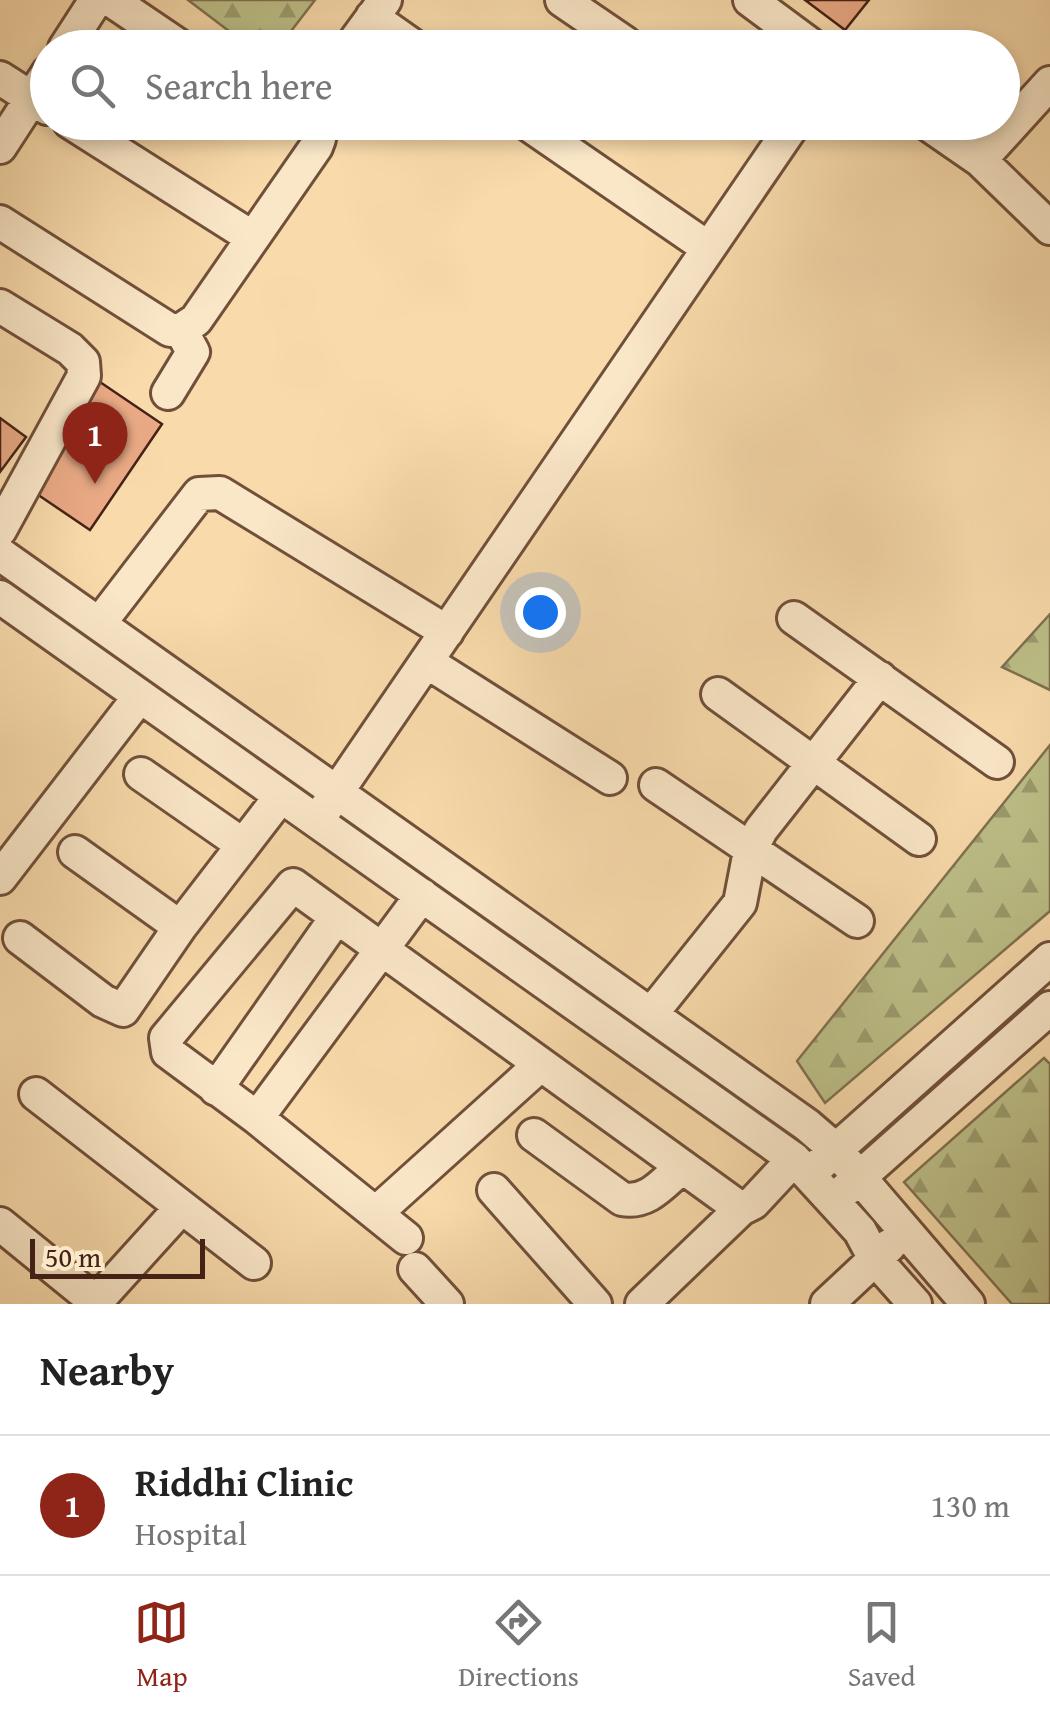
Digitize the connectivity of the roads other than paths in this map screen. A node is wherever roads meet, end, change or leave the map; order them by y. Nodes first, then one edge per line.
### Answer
1 (96, 0) edge
2 (111, 0) edge
3 (562, 0) edge
4 (750, 0) edge
5 (378, 9) edge
6 (77, 30) edge
7 (155, 30) edge
8 (363, 30) edge
9 (398, 30) edge
10 (607, 30) edge
11 (791, 30) edge
12 (0, 78) edge
13 (1050, 84) edge
14 (30, 89) edge
15 (30, 109) edge
16 (1020, 117) edge
17 (98, 140) edge
18 (304, 140) edge
19 (551, 140) edge
20 (783, 140) edge
21 (951, 140) edge
22 (998, 140) edge
23 (0, 148) edge
24 (980, 160) junction
25 (0, 222) edge
26 (1050, 228) edge
27 (252, 238) junction
28 (708, 248) junction
29 (0, 306) edge
30 (181, 330) junction
31 (168, 393) dead end
32 (0, 530) edge
33 (0, 554) edge
34 (0, 597) edge
35 (794, 618) dead end
36 (99, 624) junction
37 (447, 632) junction
38 (427, 662) junction
39 (880, 678) junction
40 (718, 694) dead end
41 (140, 696) junction
42 (812, 762) junction
43 (997, 762) dead end
44 (141, 774) dead end
45 (610, 778) dead end
46 (656, 784) dead end
47 (338, 792) junction
48 (281, 796) junction
49 (317, 821) junction
50 (919, 839) dead end
51 (243, 845) junction
52 (750, 851) junction
53 (75, 852) dead end
54 (0, 878) edge
55 (422, 895) junction
56 (336, 918) junction
57 (857, 922) dead end
58 (180, 926) junction
59 (20, 938) dead end
60 (381, 951) junction
61 (1046, 971) edge
62 (1050, 1008) edge
63 (122, 1010) junction
64 (652, 1013) junction
65 (166, 1038) junction
66 (540, 1065) junction
67 (216, 1090) junction
68 (36, 1094) dead end
69 (257, 1118) junction
70 (534, 1135) dead end
71 (836, 1150) junction
72 (801, 1166) junction
73 (682, 1167) junction
74 (860, 1179) junction
75 (494, 1190) dead end
76 (833, 1201) junction
77 (181, 1208) junction
78 (741, 1209) junction
79 (376, 1214) junction
80 (0, 1224) edge
81 (905, 1232) junction
82 (875, 1258) junction
83 (254, 1263) dead end
84 (95, 1303) edge
85 (447, 1304) edge
86 (595, 1304) edge
87 (642, 1304) edge
88 (826, 1304) edge
89 (915, 1304) edge
90 (968, 1304) edge

1 - 6 street
2 - 7 street
3 - 10 street
4 - 11 street
5 - 8 street
5 - 9 street
12 - 14 street
13 - 16 street
15 - 23 street
17 - 27 street
18 - 27 street
19 - 28 street
20 - 28 street
21 - 24 street
22 - 24 street
24 - 26 street
25 - 30 street
27 - 30 street
28 - 37 street
29 - 32 street
30 - 31 street
33 - 36 street
34 - 41 street
35 - 39 street
36 - 37 street
36 - 47 street
37 - 38 street
38 - 45 street
38 - 47 street
39 - 42 street
39 - 43 street
40 - 42 street
41 - 48 street
41 - 54 street
42 - 50 street
42 - 52 street
44 - 51 street
46 - 52 street
47 - 49 street
47 - 64 street
48 - 49 street
48 - 51 street
49 - 55 street
51 - 58 street
52 - 57 street
52 - 64 street
53 - 58 street
55 - 60 street
55 - 72 street
56 - 60 street
56 - 65 street
56 - 67 street
58 - 63 street
59 - 63 street
60 - 66 street
60 - 69 street
61 - 71 street
62 - 74 street
63 - 65 street
64 - 71 street
65 - 67 street
66 - 73 street
66 - 79 street
67 - 69 street
68 - 77 street
69 - 79 street
70 - 73 street
71 - 72 street
71 - 74 street
72 - 76 street
72 - 78 street
73 - 78 street
74 - 76 street
74 - 81 street
75 - 86 street
76 - 82 street
77 - 83 street
77 - 84 street
78 - 87 street
79 - 85 street
80 - 84 street
81 - 82 street
81 - 90 street
82 - 88 street
82 - 89 street

